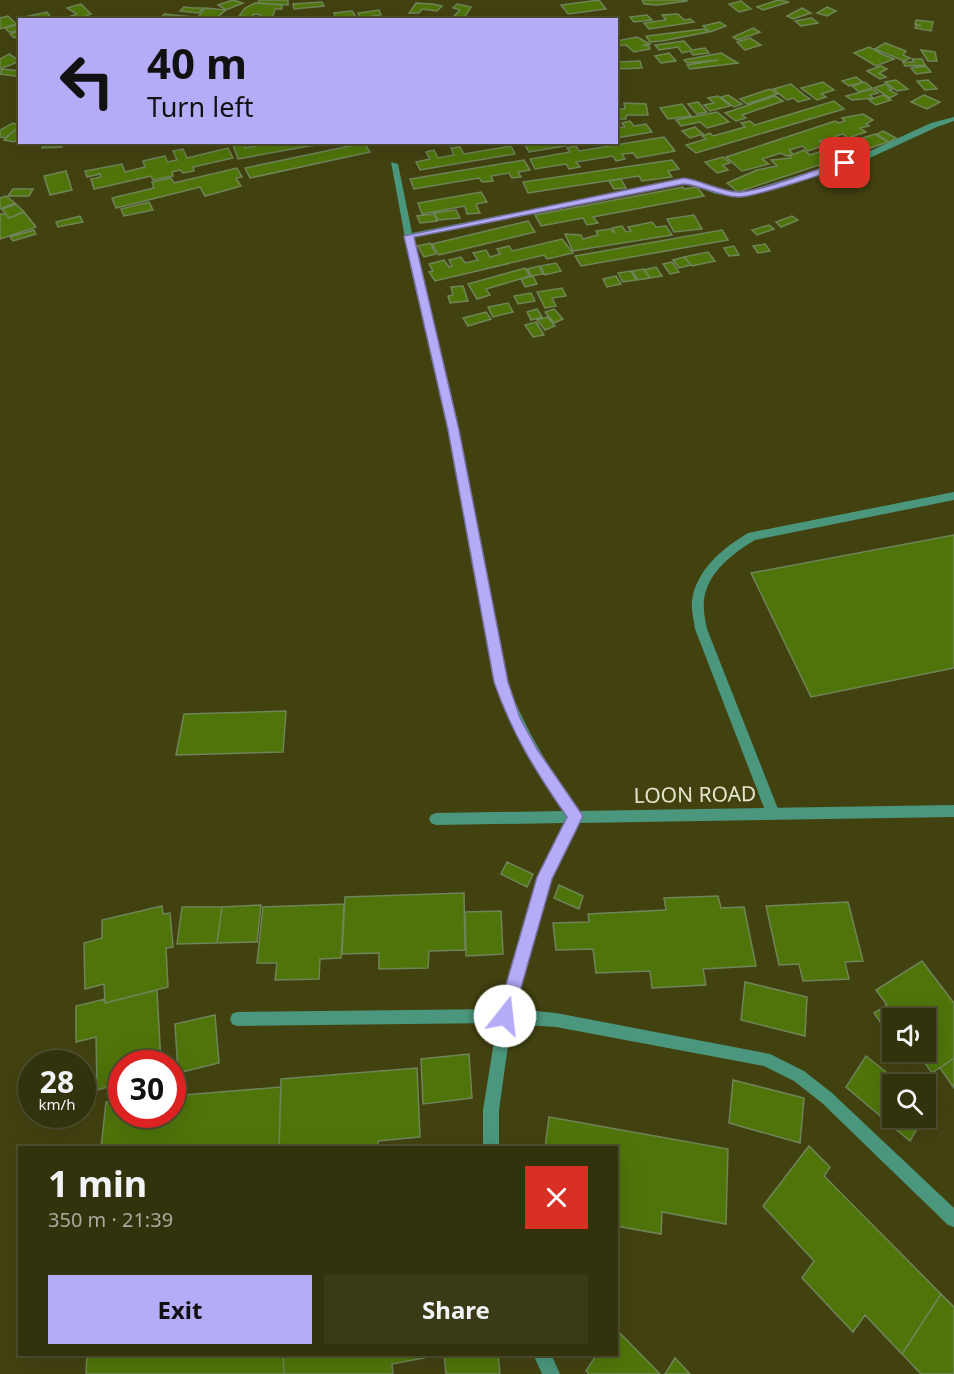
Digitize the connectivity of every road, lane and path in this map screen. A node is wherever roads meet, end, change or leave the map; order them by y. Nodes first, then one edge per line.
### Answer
1 (954, 119) edge
2 (394, 164) dead end
3 (409, 236) junction
4 (954, 496) edge
5 (954, 811) edge
6 (773, 814) junction
7 (575, 816) junction
8 (436, 819) dead end
9 (505, 1016) junction
10 (237, 1019) dead end
11 (491, 1146) edge
12 (954, 1219) edge
13 (543, 1356) edge
14 (551, 1374) edge

1 - 3 street
2 - 3 street
3 - 7 street
4 - 6 street
5 - 6 street, LOON ROAD
6 - 7 street, LOON ROAD
7 - 8 street, LOON ROAD
7 - 9 street
9 - 10 street
9 - 11 street
9 - 12 street
13 - 14 street

